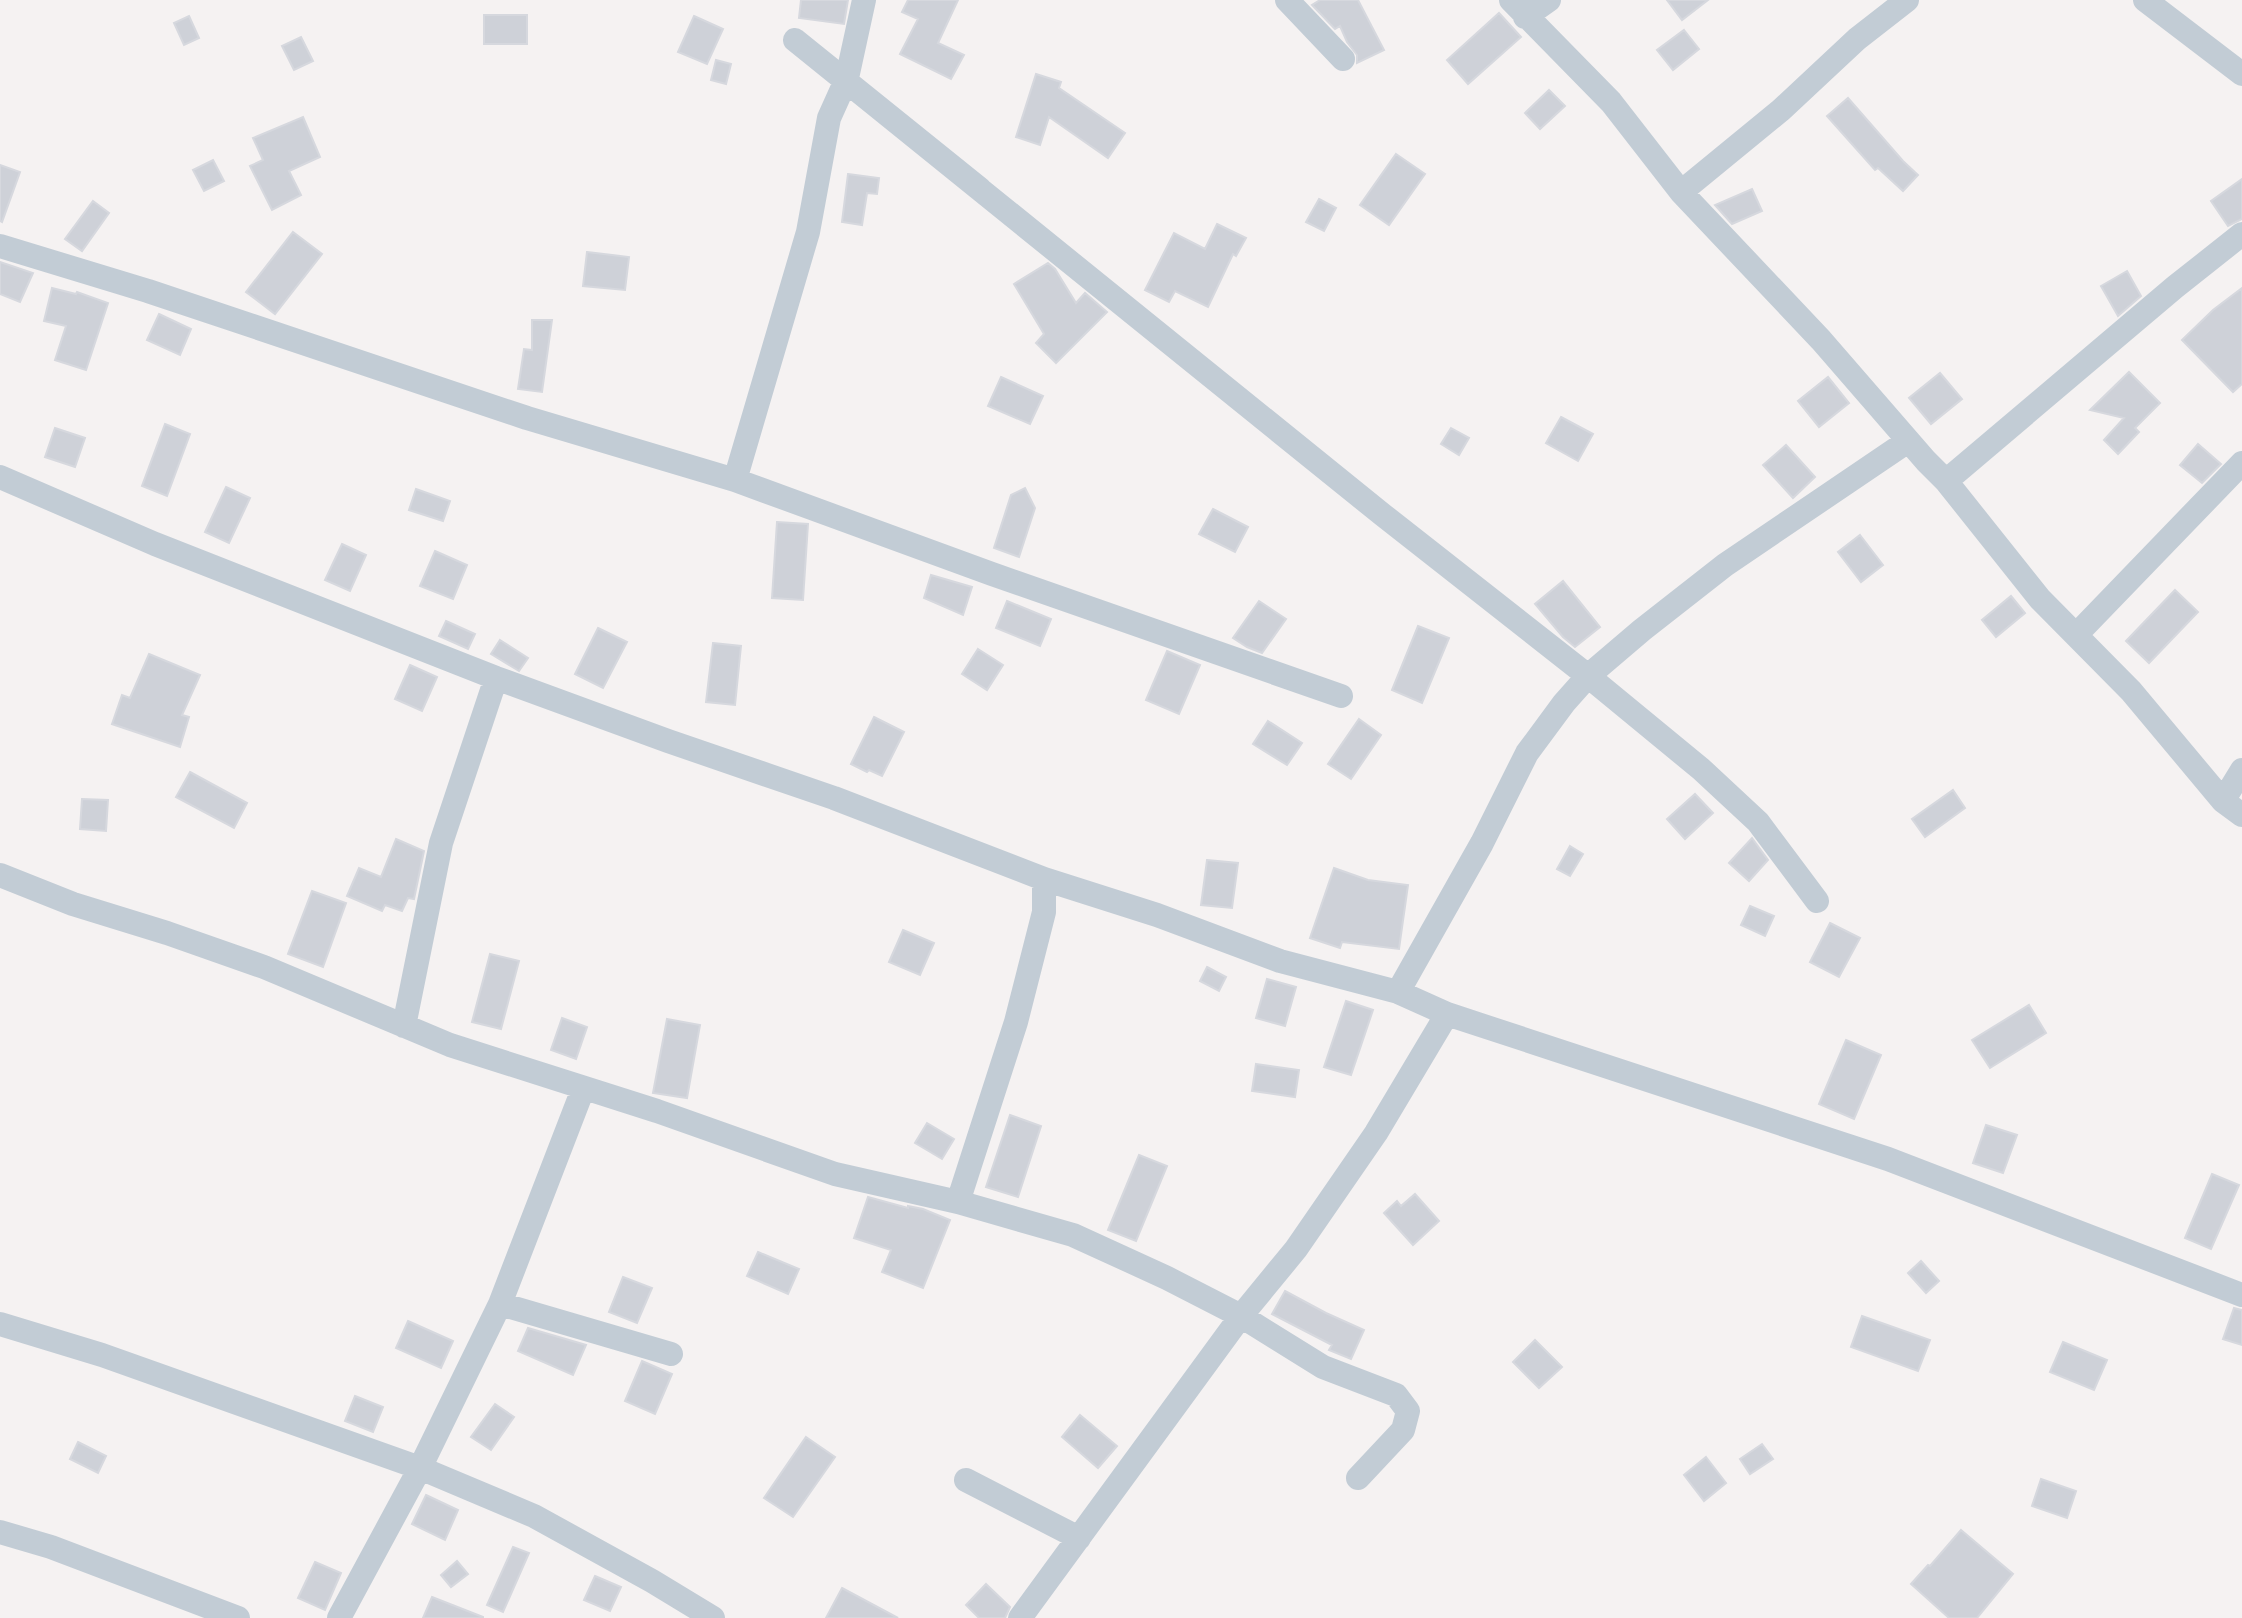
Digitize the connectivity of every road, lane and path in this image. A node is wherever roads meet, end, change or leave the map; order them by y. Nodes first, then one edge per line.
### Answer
1 (864, 0) edge
2 (1287, 0) edge
3 (1549, 0) edge
4 (1907, 0) edge
5 (2145, 0) edge
6 (1518, 8) edge
7 (795, 40) junction
8 (1343, 59) dead end
9 (2242, 74) edge
10 (847, 78) junction
11 (980, 189) dead end
12 (1681, 192) junction
13 (2242, 234) edge
14 (0, 246) edge
15 (1908, 441) junction
16 (2242, 463) edge
17 (0, 477) edge
18 (735, 480) junction
19 (1946, 481) junction
20 (2076, 635) junction
21 (1588, 676) junction
22 (496, 678) junction
23 (1341, 695) dead end
24 (2242, 770) edge
25 (2233, 808) edge
26 (0, 875) edge
27 (1044, 879) junction
28 (1817, 901) dead end
29 (1398, 992) junction
30 (1447, 1014) junction
31 (404, 1026) junction
32 (583, 1089) junction
33 (958, 1202) junction
34 (2242, 1295) edge
35 (500, 1304) junction
36 (1241, 1316) junction
37 (0, 1324) edge
38 (671, 1354) dead end
39 (420, 1468) junction
40 (1358, 1478) dead end
41 (966, 1480) dead end
42 (0, 1532) edge
43 (1079, 1538) junction
44 (238, 1618) edge
45 (339, 1618) edge
46 (713, 1618) edge
47 (1020, 1618) edge

1 - 10 street
2 - 8 street
3 - 6 street
4 - 12 street
5 - 9 street
6 - 12 street
7 - 10 street
7 - 11 street
7 - 21 street
10 - 18 street
12 - 15 street
13 - 19 street
14 - 18 street
15 - 19 street
15 - 21 street
16 - 20 street
17 - 22 street
18 - 23 street
19 - 20 street
20 - 25 street
21 - 28 street
21 - 29 street
22 - 27 street
22 - 31 street
24 - 25 street
26 - 31 street
27 - 29 street
27 - 33 street
29 - 30 street
30 - 34 street
30 - 36 street
31 - 32 street
32 - 33 street
32 - 35 street
33 - 36 street
35 - 38 street
35 - 39 street
36 - 40 street
36 - 43 street
37 - 39 street
39 - 45 street
39 - 46 street
41 - 43 street
42 - 44 street
43 - 47 street

